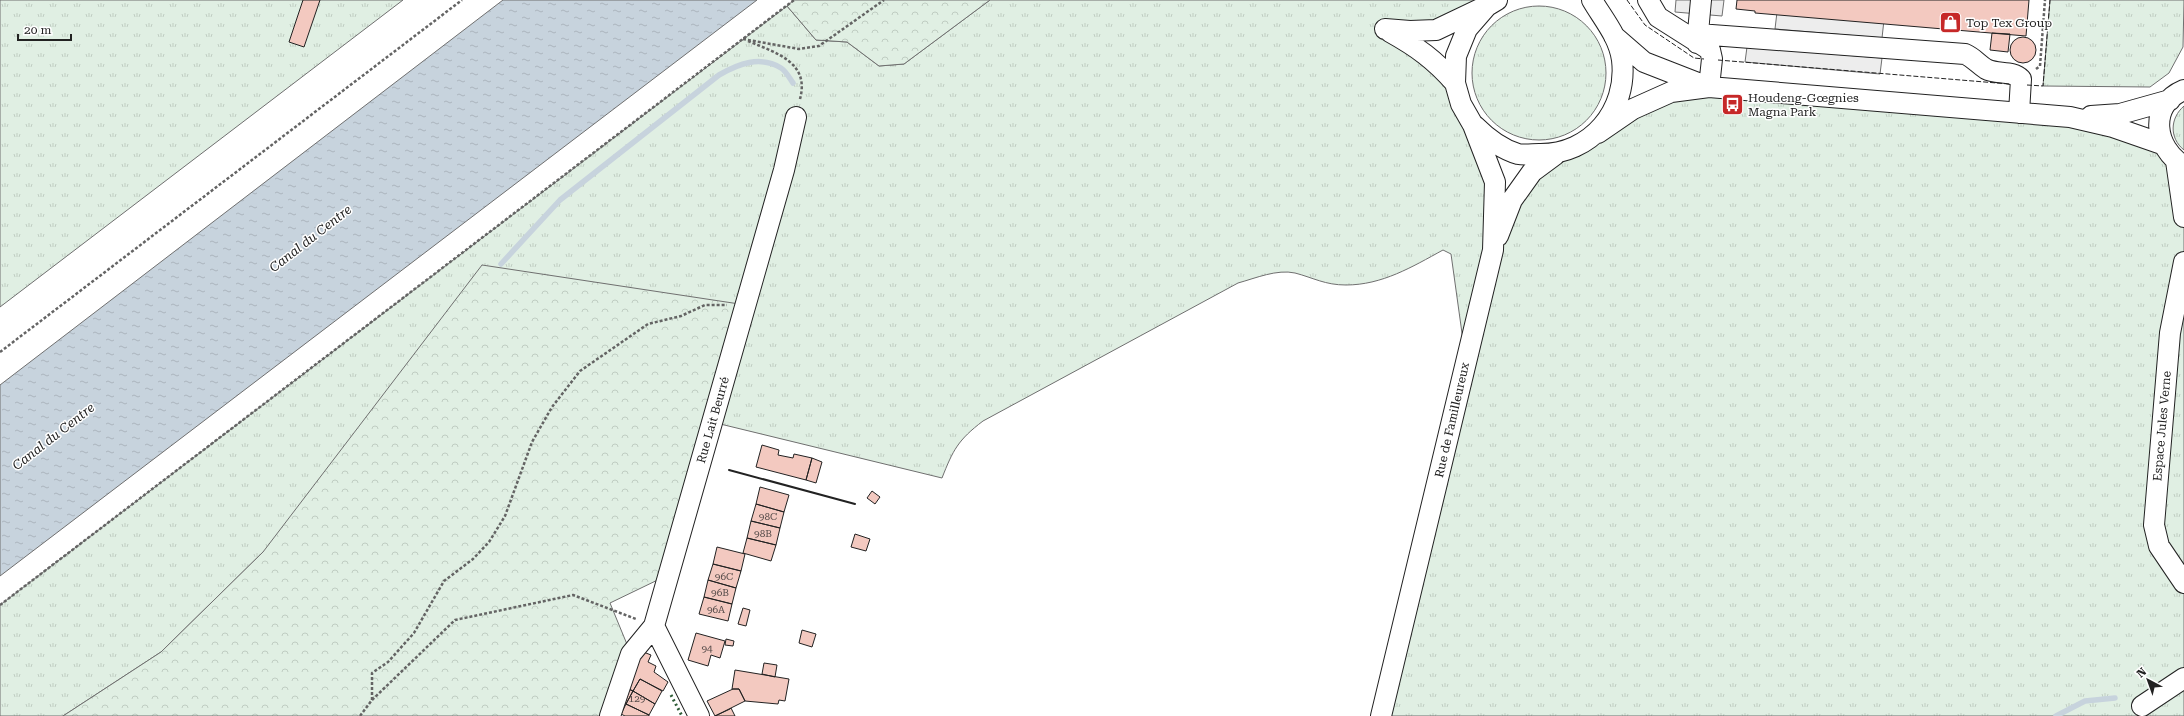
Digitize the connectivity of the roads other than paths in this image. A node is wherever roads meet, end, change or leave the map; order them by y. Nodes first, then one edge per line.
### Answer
1 (1580, 0) edge
2 (1592, 0) edge
3 (1648, 0) edge
4 (1701, 0) edge
5 (1492, 3) edge
6 (1602, 18) junction
7 (1614, 36) junction
8 (1697, 39) junction
9 (1455, 83) junction
10 (1709, 87) junction
11 (2180, 92) edge
12 (2019, 113) junction
13 (796, 117) road end
14 (2070, 117) junction
15 (1473, 125) junction
16 (1598, 132) junction
17 (2162, 144) junction
18 (1555, 155) junction
19 (2180, 163) edge
20 (2184, 217) edge
21 (1492, 250) junction
22 (2184, 262) edge
23 (2184, 583) edge
24 (654, 626) junction
25 (2184, 678) edge
26 (2142, 706) dead end
27 (610, 716) edge
28 (699, 716) edge
29 (1381, 716) edge

1 - 6 street, Rue de Familleureux
2 - 6 street, Rue de Familleureux
3 - 8 street
4 - 8 street
5 - 9 street, Rue de Familleureux
5 - 9 street
6 - 7 street, Rue de Familleureux
7 - 10 street
7 - 16 street, Rue de Familleureux
8 - 10 street
8 - 12 street
9 - 15 street, Rue de Familleureux
10 - 12 street
10 - 16 street
11 - 14 street
11 - 17 street
12 - 14 street
13 - 24 street, Rue Lait Beurré
14 - 17 street
15 - 18 street, Rue de Familleureux
15 - 21 street, Rue de Familleureux
16 - 18 street, Rue de Familleureux
17 - 19 street
18 - 21 street
19 - 20 street
21 - 29 street, Rue de Familleureux
22 - 23 street, Espace Jules Verne
24 - 27 street
24 - 28 street
25 - 26 street

